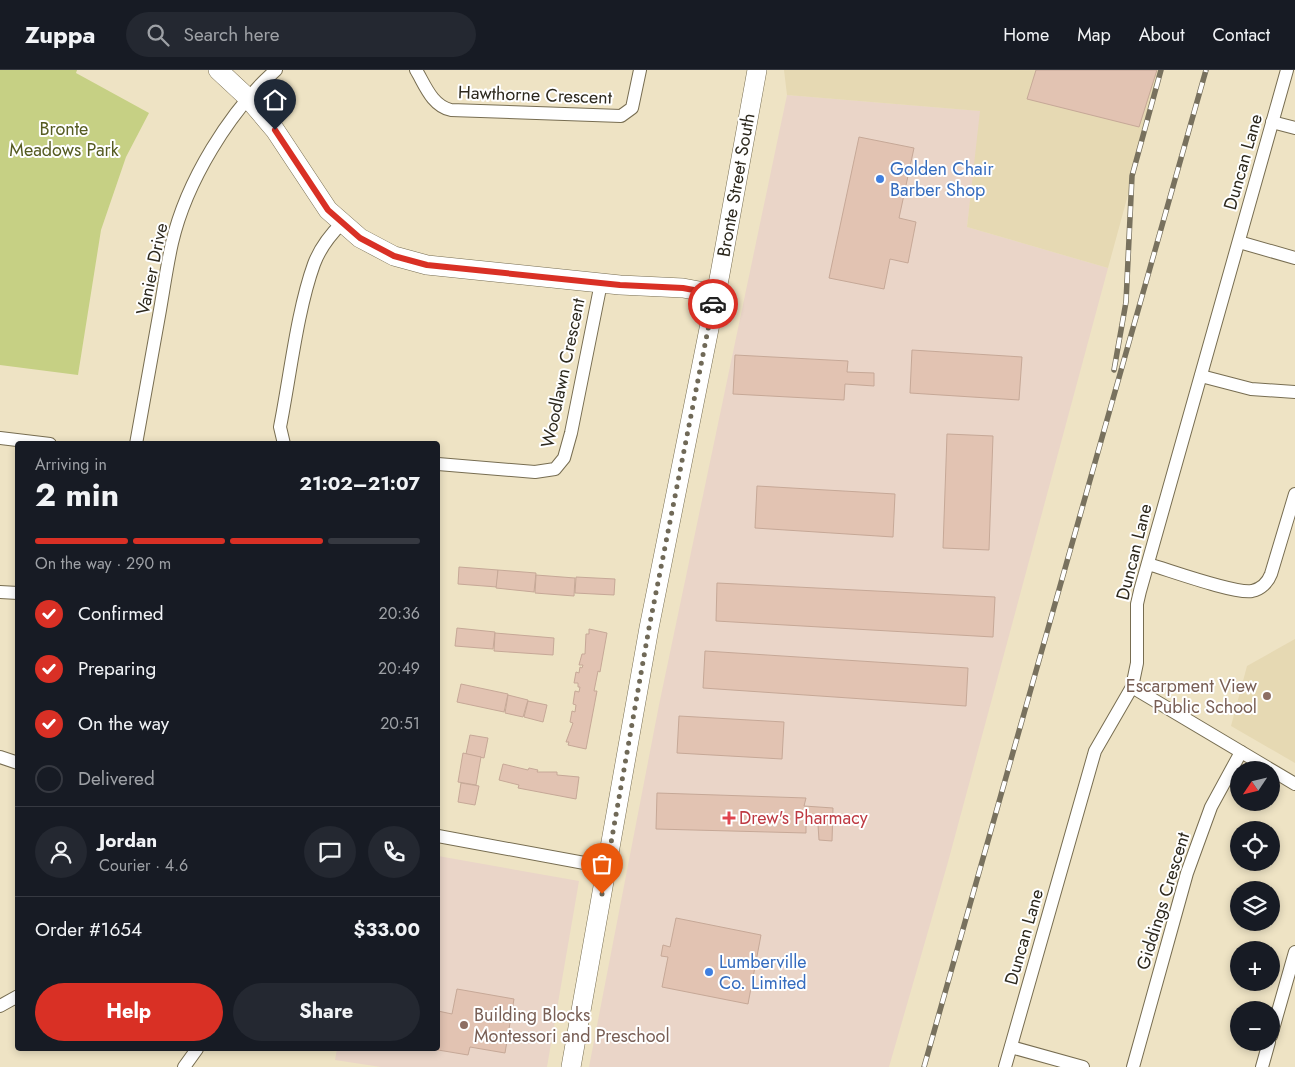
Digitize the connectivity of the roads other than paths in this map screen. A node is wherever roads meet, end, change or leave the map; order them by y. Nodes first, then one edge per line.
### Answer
1 (218, 70) edge
2 (276, 70) edge
3 (416, 70) edge
4 (640, 70) edge
5 (757, 70) edge
6 (1287, 70) edge
7 (248, 97) junction
8 (1272, 122) junction
9 (1295, 128) edge
10 (342, 223) junction
11 (1239, 242) junction
12 (1295, 258) edge
13 (601, 283) junction
14 (715, 294) junction
15 (1201, 376) junction
16 (1295, 392) edge
17 (0, 438) edge
18 (25, 441) edge
19 (137, 441) edge
20 (283, 441) edge
21 (440, 464) edge
22 (1295, 494) edge
23 (1148, 564) junction
24 (0, 592) edge
25 (15, 593) edge
26 (1132, 687) junction
27 (1241, 752) junction
28 (0, 757) edge
29 (15, 762) edge
30 (1295, 784) edge
31 (440, 836) edge
32 (606, 867) junction
33 (1295, 952) edge
34 (15, 998) edge
35 (1280, 1004) edge
36 (0, 1006) edge
37 (1011, 1047) junction
38 (196, 1051) edge
39 (1266, 1051) edge
40 (184, 1067) edge
41 (571, 1067) edge
42 (1005, 1067) edge
43 (1083, 1067) edge
44 (1133, 1067) edge
45 (1262, 1067) edge

1 - 7 main road
2 - 7 street, Vanier Drive
3 - 4 street, Hawthorne Crescent
5 - 14 main road, Bronte Street South
6 - 8 street, Duncan Lane
7 - 10 main road
7 - 19 street, Vanier Drive
8 - 9 street
8 - 11 street, Duncan Lane
10 - 13 main road
10 - 20 street
11 - 12 street
11 - 15 street, Duncan Lane
13 - 14 main road
13 - 21 street, Woodlawn Crescent
14 - 32 main road, Bronte Street South
15 - 16 street
15 - 23 street, Duncan Lane
17 - 18 street
22 - 23 street
23 - 26 street, Duncan Lane
24 - 25 street
26 - 27 street
26 - 37 street, Duncan Lane
27 - 30 street
27 - 44 street, Giddings Crescent
28 - 29 street
31 - 32 street
32 - 41 main road, Bronte Street South
33 - 35 street
34 - 36 street
37 - 42 street, Duncan Lane
37 - 43 street
38 - 40 street
39 - 45 street

